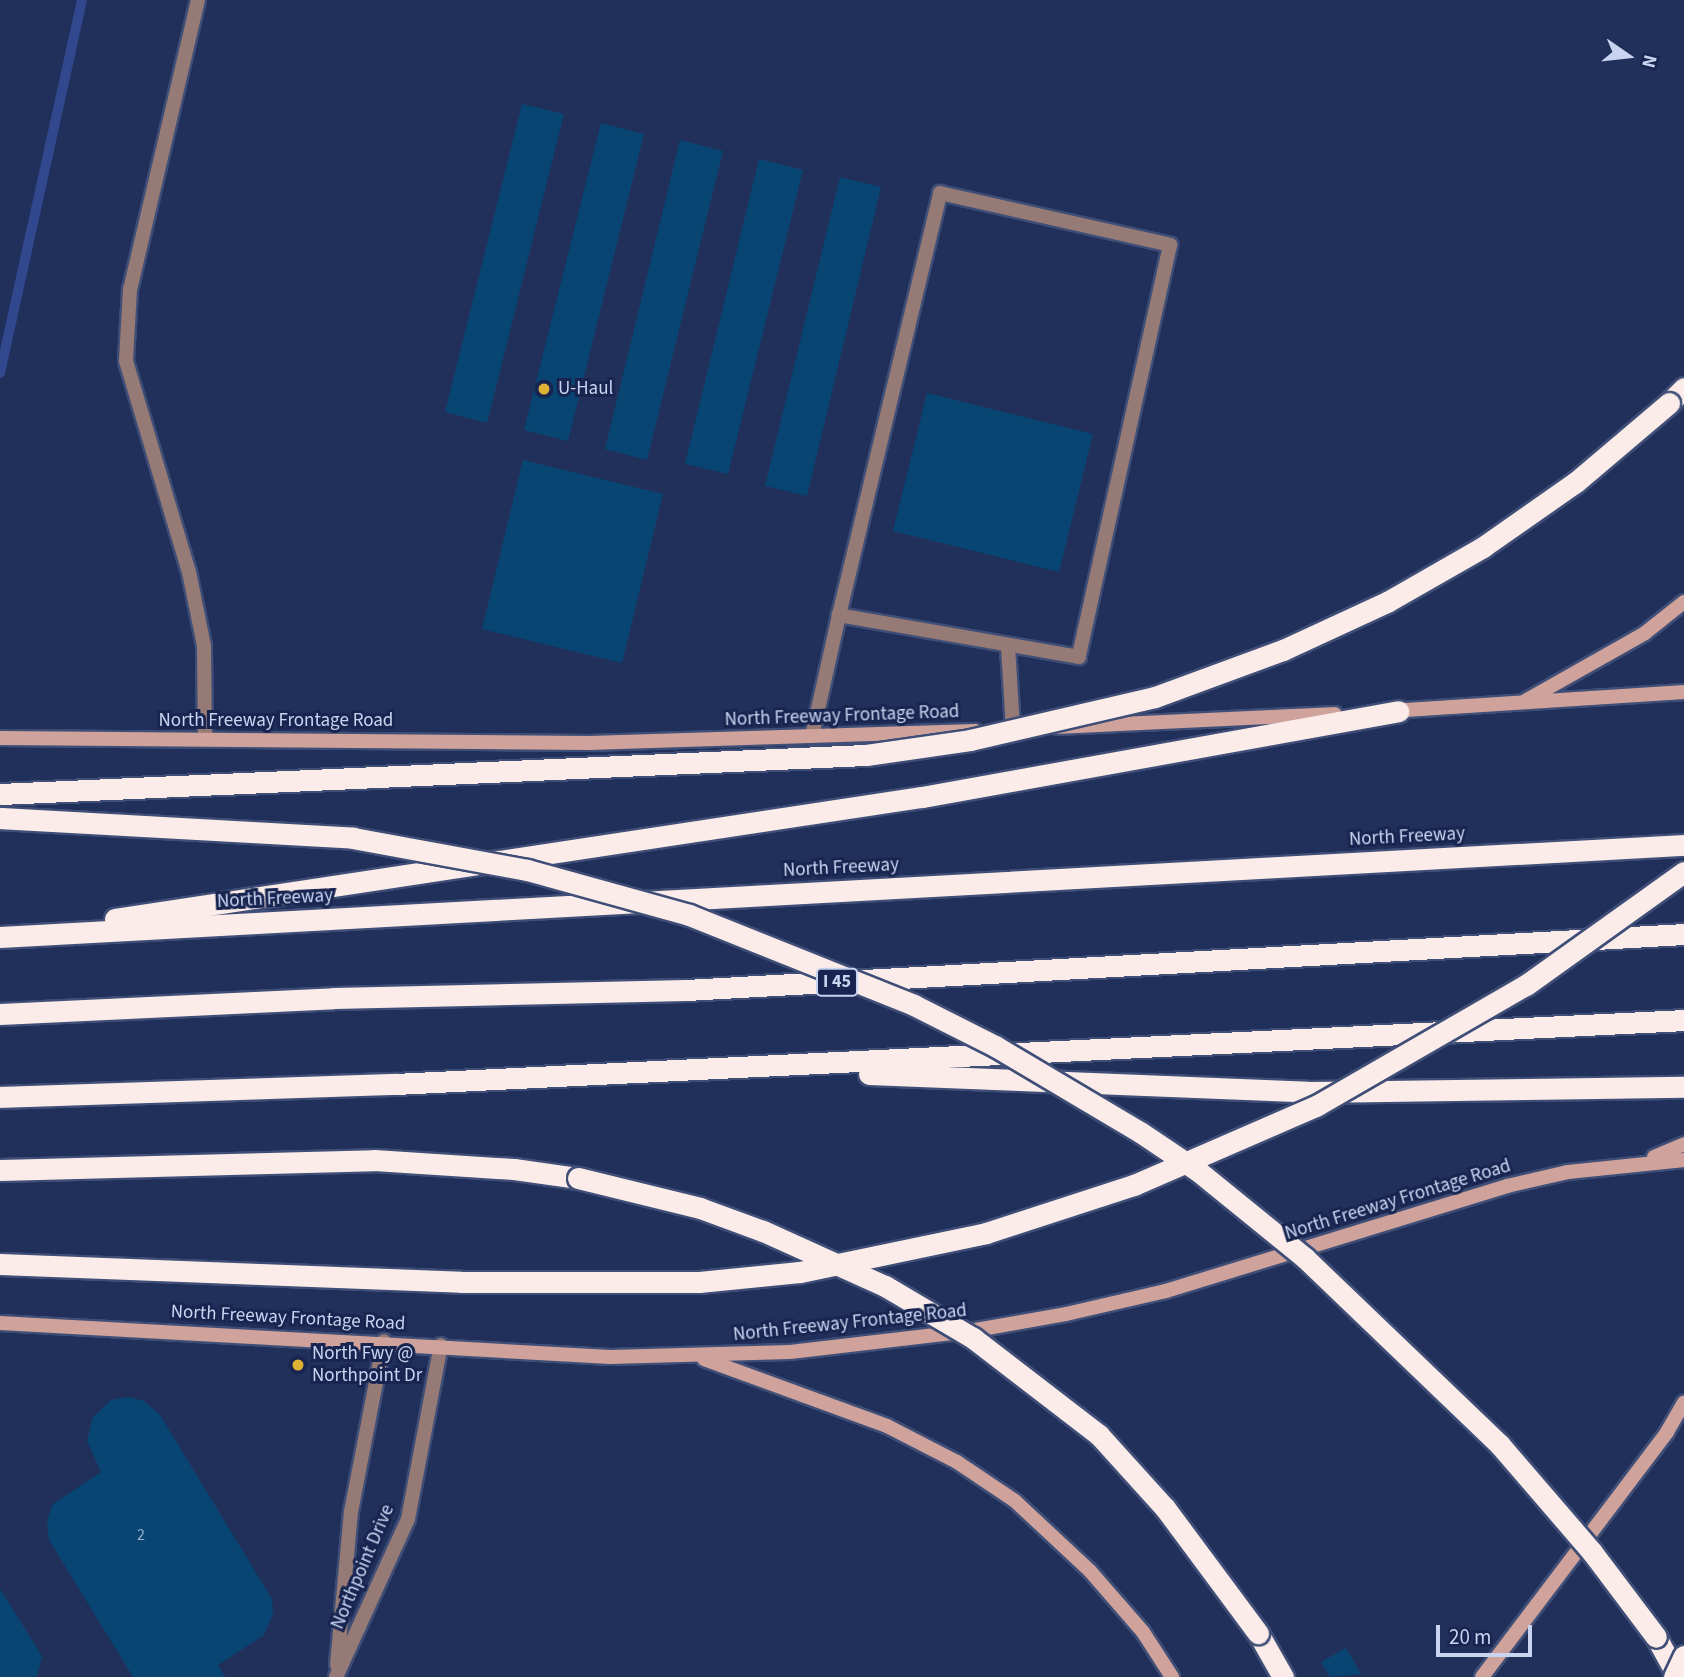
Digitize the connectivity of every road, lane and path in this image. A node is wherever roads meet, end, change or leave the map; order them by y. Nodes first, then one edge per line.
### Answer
1 (198, 0) edge
2 (1684, 388) edge
3 (1684, 603) edge
4 (839, 615) junction
5 (1008, 646) junction
6 (1682, 692) edge
7 (1519, 704) junction
8 (1398, 711) junction
9 (1013, 729) junction
10 (812, 736) junction
11 (0, 738) edge
12 (205, 739) junction
13 (0, 794) edge
14 (0, 818) edge
15 (1684, 845) edge
16 (1684, 872) edge
17 (1678, 935) edge
18 (0, 937) edge
19 (0, 1014) edge
20 (1682, 1020) edge
21 (730, 1068) junction
22 (1684, 1087) edge
23 (0, 1097) edge
24 (1684, 1144) edge
25 (1684, 1160) edge
26 (1622, 1165) junction
27 (0, 1170) edge
28 (0, 1264) edge
29 (0, 1322) edge
30 (384, 1341) junction
31 (441, 1345) junction
32 (699, 1357) junction
33 (1684, 1403) edge
34 (1684, 1656) edge
35 (336, 1677) edge
36 (1172, 1677) edge
37 (1283, 1677) edge
38 (1482, 1677) edge
39 (1676, 1677) edge

1 - 12 street
2 - 13 highway, bridge
3 - 7 main road
4 - 5 street
4 - 5 street
4 - 10 street
5 - 9 street
6 - 7 main road, North Freeway Frontage Road
7 - 8 main road, North Freeway Frontage Road
8 - 9 main road, North Freeway Frontage Road
8 - 18 highway
9 - 10 main road, North Freeway Frontage Road
10 - 12 main road, North Freeway Frontage Road
11 - 12 main road, North Freeway Frontage Road
14 - 39 highway, bridge
15 - 18 highway, North Freeway
16 - 28 highway, bridge
17 - 19 highway, I 45
20 - 21 highway
21 - 22 highway
21 - 23 highway
24 - 26 main road
25 - 26 main road, North Freeway Frontage Road
26 - 32 main road, North Freeway Frontage Road
27 - 37 highway, bridge
29 - 30 main road, North Freeway Frontage Road
30 - 31 main road, North Freeway Frontage Road
30 - 35 street, Northpoint Drive
31 - 32 main road, North Freeway Frontage Road
31 - 35 street, Northpoint Drive
32 - 36 main road
33 - 38 main road
34 - 39 highway, bridge

